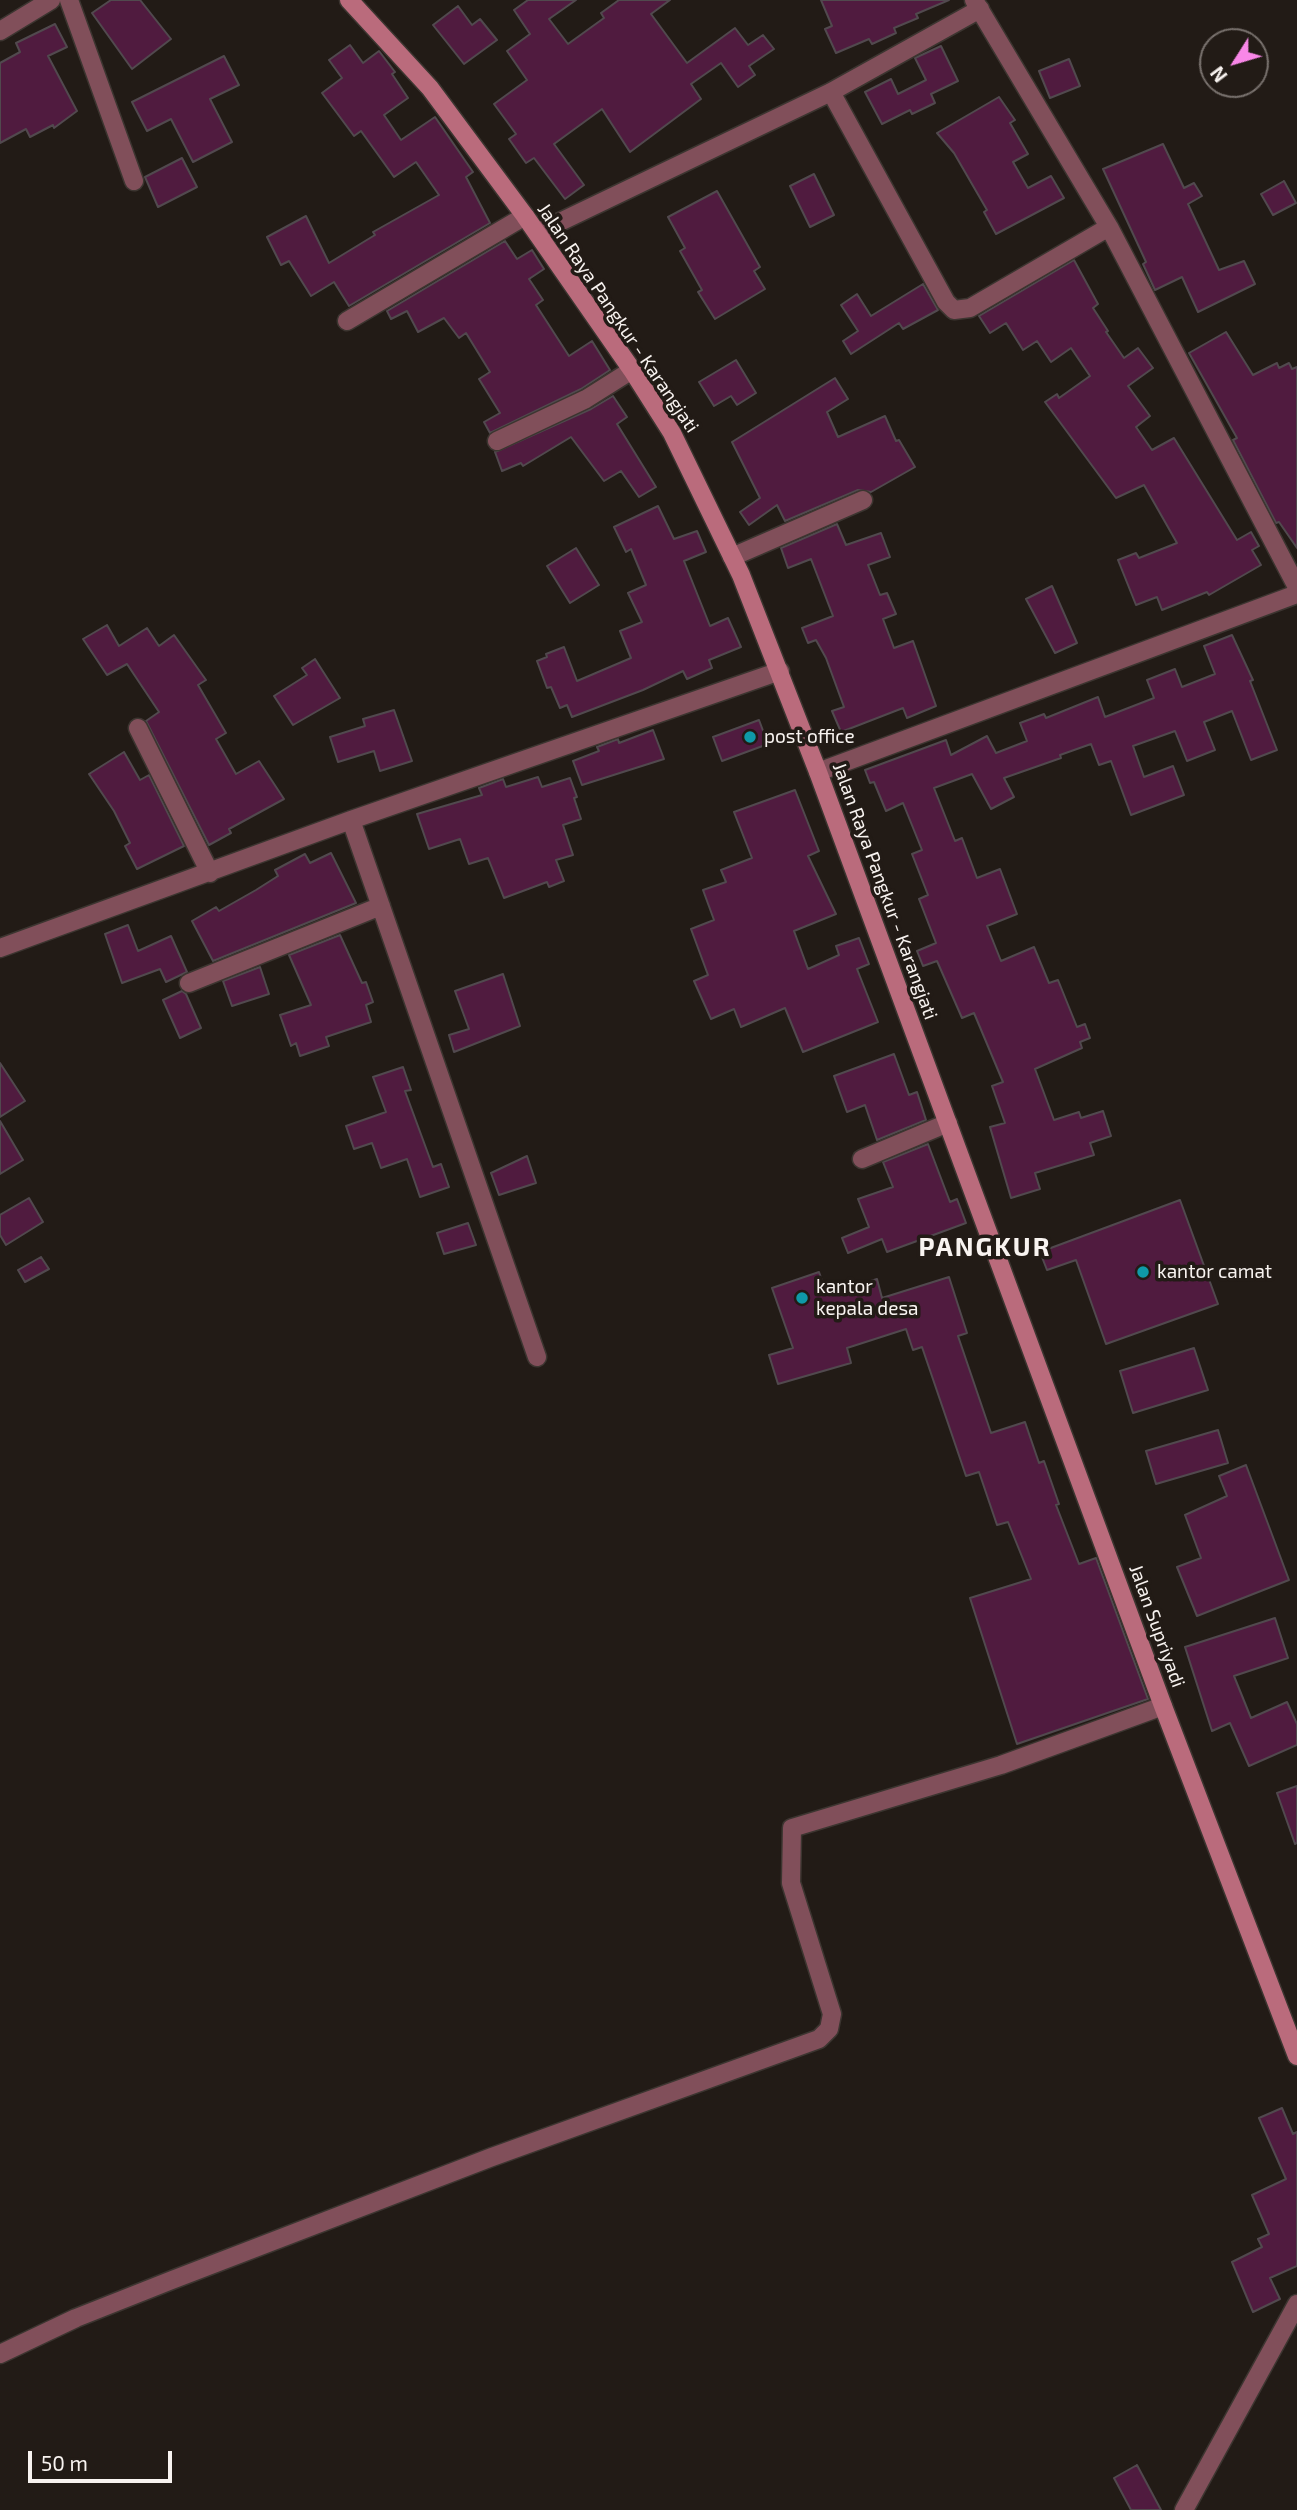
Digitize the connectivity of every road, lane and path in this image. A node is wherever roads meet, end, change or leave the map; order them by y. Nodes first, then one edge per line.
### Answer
1 (69, 0) edge
2 (349, 0) edge
3 (46, 1) edge
4 (977, 4) edge
5 (0, 31) edge
6 (831, 92) junction
7 (134, 181) dead end
8 (526, 216) junction
9 (1109, 227) junction
10 (537, 233) junction
11 (346, 321) dead end
12 (632, 370) junction
13 (497, 441) dead end
14 (863, 500) dead end
15 (732, 557) junction
16 (1297, 587) edge
17 (1297, 594) edge
18 (780, 671) junction
19 (138, 728) dead end
20 (818, 772) junction
21 (351, 820) junction
22 (210, 873) junction
23 (381, 906) junction
24 (0, 948) edge
25 (189, 983) dead end
26 (948, 1123) junction
27 (862, 1159) dead end
28 (980, 1209) joint
29 (537, 1357) dead end
30 (1164, 1706) junction
31 (1297, 2056) edge
32 (1297, 2304) edge
33 (0, 2354) edge
34 (1184, 2510) edge

1 - 7 street
2 - 8 main road, Jalan Raya Pangkur - Karangjati
3 - 5 street
4 - 6 street
4 - 9 street
6 - 9 street
6 - 10 street
8 - 10 main road, Jalan Raya Pangkur - Karangjati
8 - 11 street
9 - 16 street
10 - 12 main road, Jalan Raya Pangkur - Karangjati
12 - 13 street
12 - 15 main road, Jalan Raya Pangkur - Karangjati
14 - 15 street
15 - 18 main road, Jalan Raya Pangkur - Karangjati
17 - 20 street
18 - 20 main road, Jalan Raya Pangkur - Karangjati
18 - 21 street
19 - 22 street
20 - 26 main road, Jalan Raya Pangkur - Karangjati
21 - 22 street
21 - 23 street
22 - 24 street
23 - 25 street
23 - 29 street
26 - 27 street
26 - 28 main road, Jalan Raya Pangkur - Karangjati
28 - 30 main road, Jalan Supriyadi
30 - 31 main road, Jalan Supriyadi
30 - 33 street
32 - 34 street

